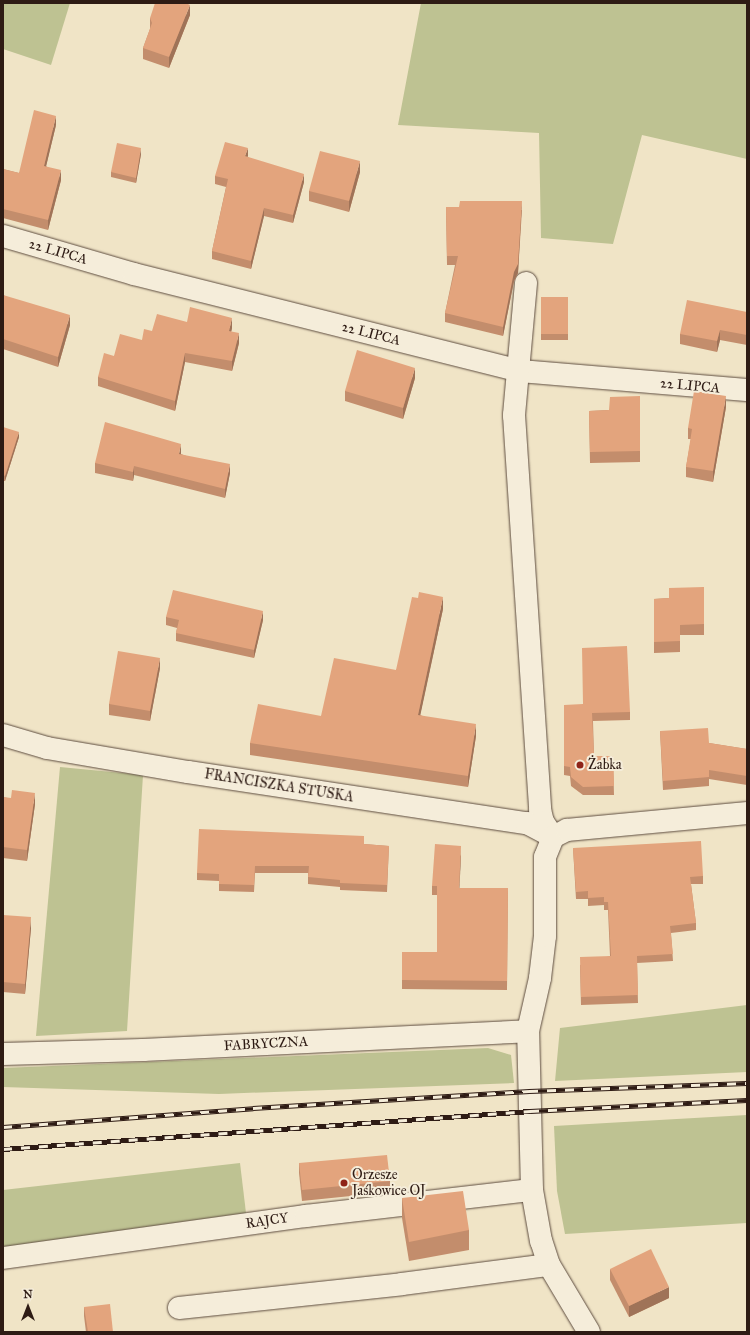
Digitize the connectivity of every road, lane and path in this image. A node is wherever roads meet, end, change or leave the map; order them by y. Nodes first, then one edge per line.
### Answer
1 (3, 236) edge
2 (526, 283) dead end
3 (519, 371) junction
4 (747, 390) edge
5 (3, 735) edge
6 (747, 813) edge
7 (553, 837) junction
8 (528, 1031) junction
9 (3, 1054) edge
10 (532, 1190) junction
11 (3, 1258) edge
12 (549, 1265) junction
13 (178, 1308) dead end
14 (589, 1332) edge

1 - 3 street, 22 LIPCA
2 - 3 street
3 - 4 street, 22 LIPCA
3 - 7 street
5 - 7 street, FRANCISZKA STUSKA
6 - 7 street
7 - 8 street
8 - 9 street, FABRYCZNA
8 - 10 street
10 - 11 street, RAJCY
10 - 12 street
12 - 13 street
12 - 14 street

